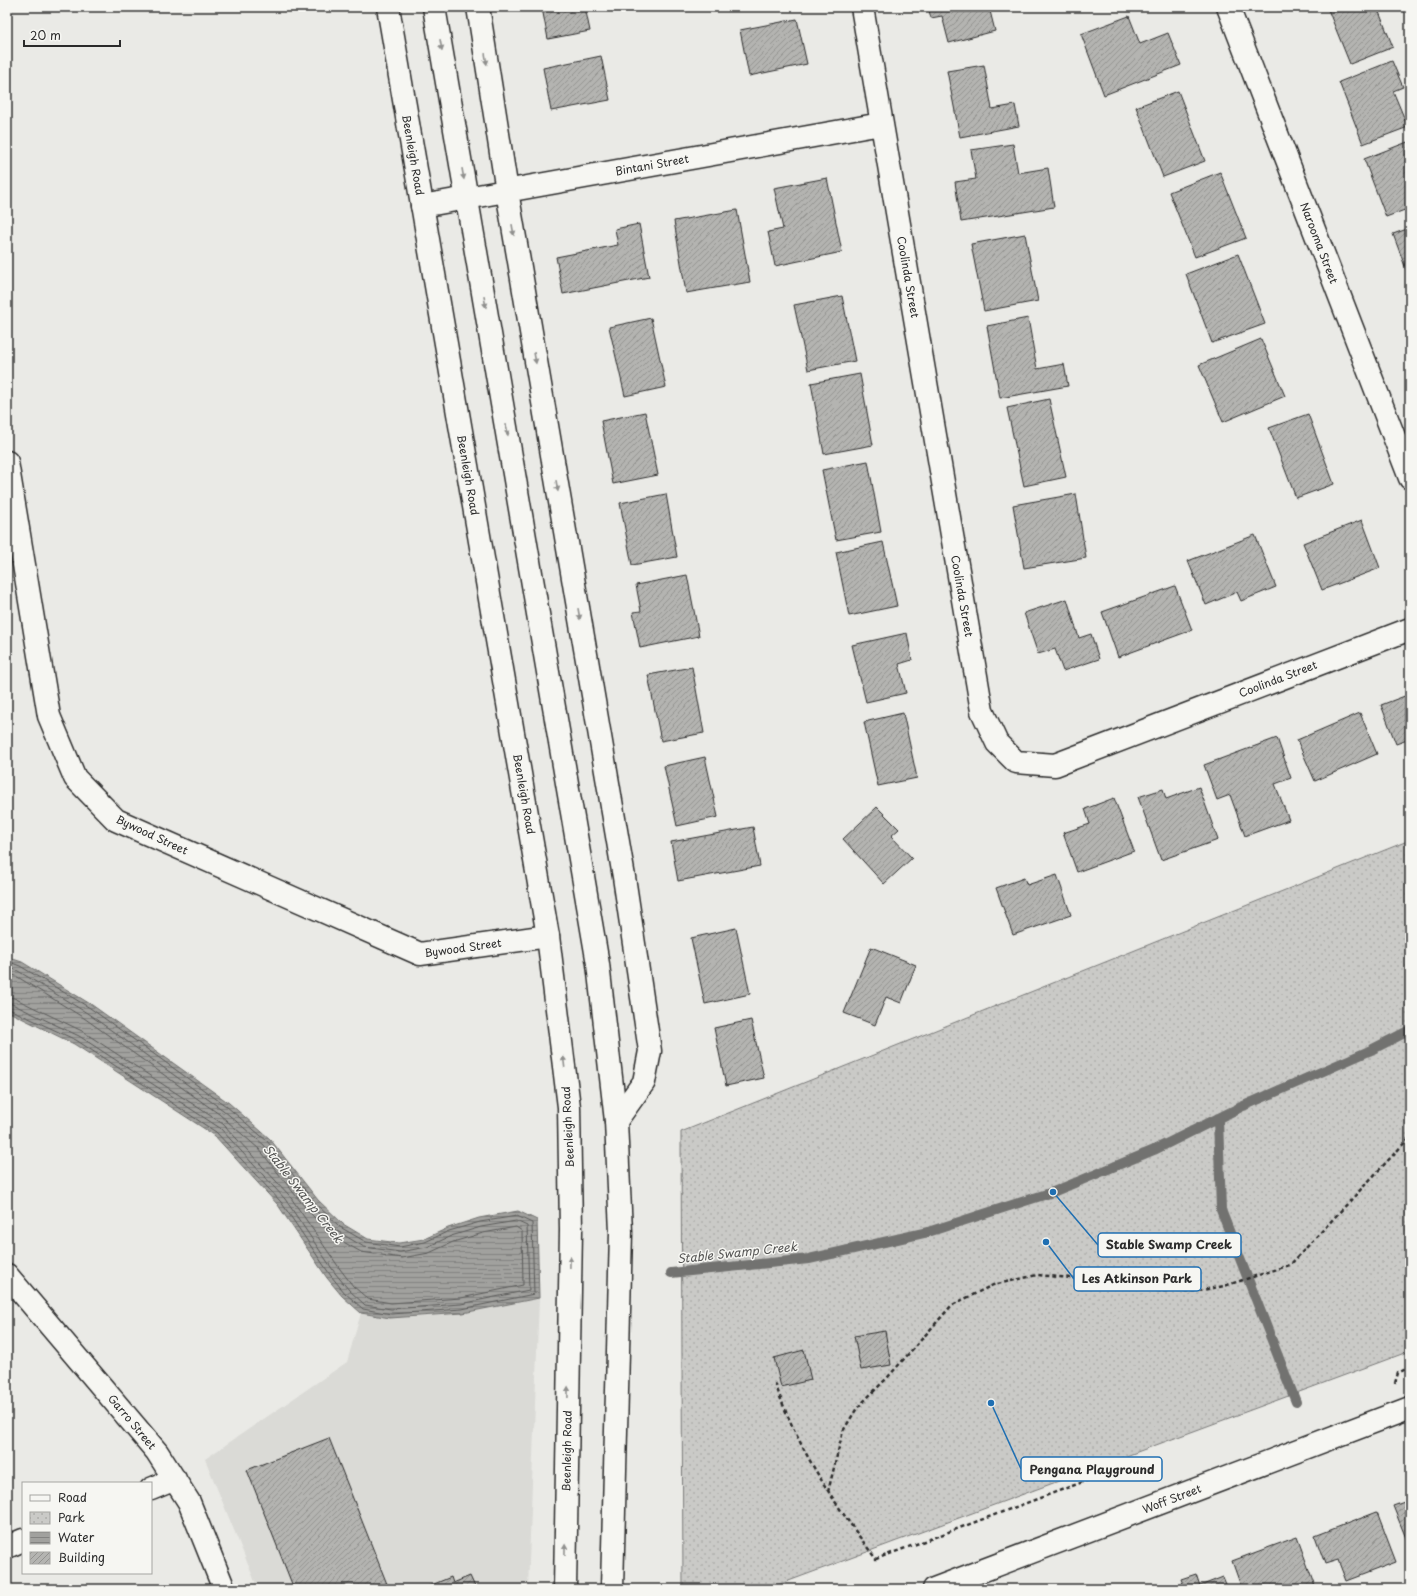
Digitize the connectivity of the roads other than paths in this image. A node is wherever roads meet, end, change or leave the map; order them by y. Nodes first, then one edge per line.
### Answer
1 (388, 7) edge
2 (434, 7) edge
3 (478, 7) edge
4 (862, 7) edge
5 (1228, 7) edge
6 (881, 124) junction
7 (507, 191) junction
8 (467, 198) junction
9 (422, 206) junction
10 (7, 462) edge
11 (1410, 478) edge
12 (1410, 629) edge
13 (548, 936) junction
14 (616, 1120) junction
15 (7, 1275) edge
16 (1410, 1408) edge
17 (175, 1479) junction
18 (152, 1489) edge
19 (22, 1540) edge
20 (7, 1547) edge
21 (938, 1588) edge
22 (224, 1589) edge
23 (565, 1589) edge
24 (612, 1589) edge

1 - 9 street, Beenleigh Road
2 -> 8 street
3 -> 7 street
4 - 6 street, Coolinda Street
5 - 11 street, Narooma Street
6 - 7 street, Bintani Street
6 - 12 street, Coolinda Street
7 - 8 street, Bintani Street
7 -> 14 street
8 - 9 street, Bintani Street
8 -> 14 street
9 - 13 street, Beenleigh Road
10 - 13 street, Bywood Street
23 -> 13 street, Beenleigh Road
14 - 24 street
15 - 17 street, Garro Street
16 - 21 street, Woff Street
17 - 18 street
17 - 22 street, Garro Street
19 - 20 street

